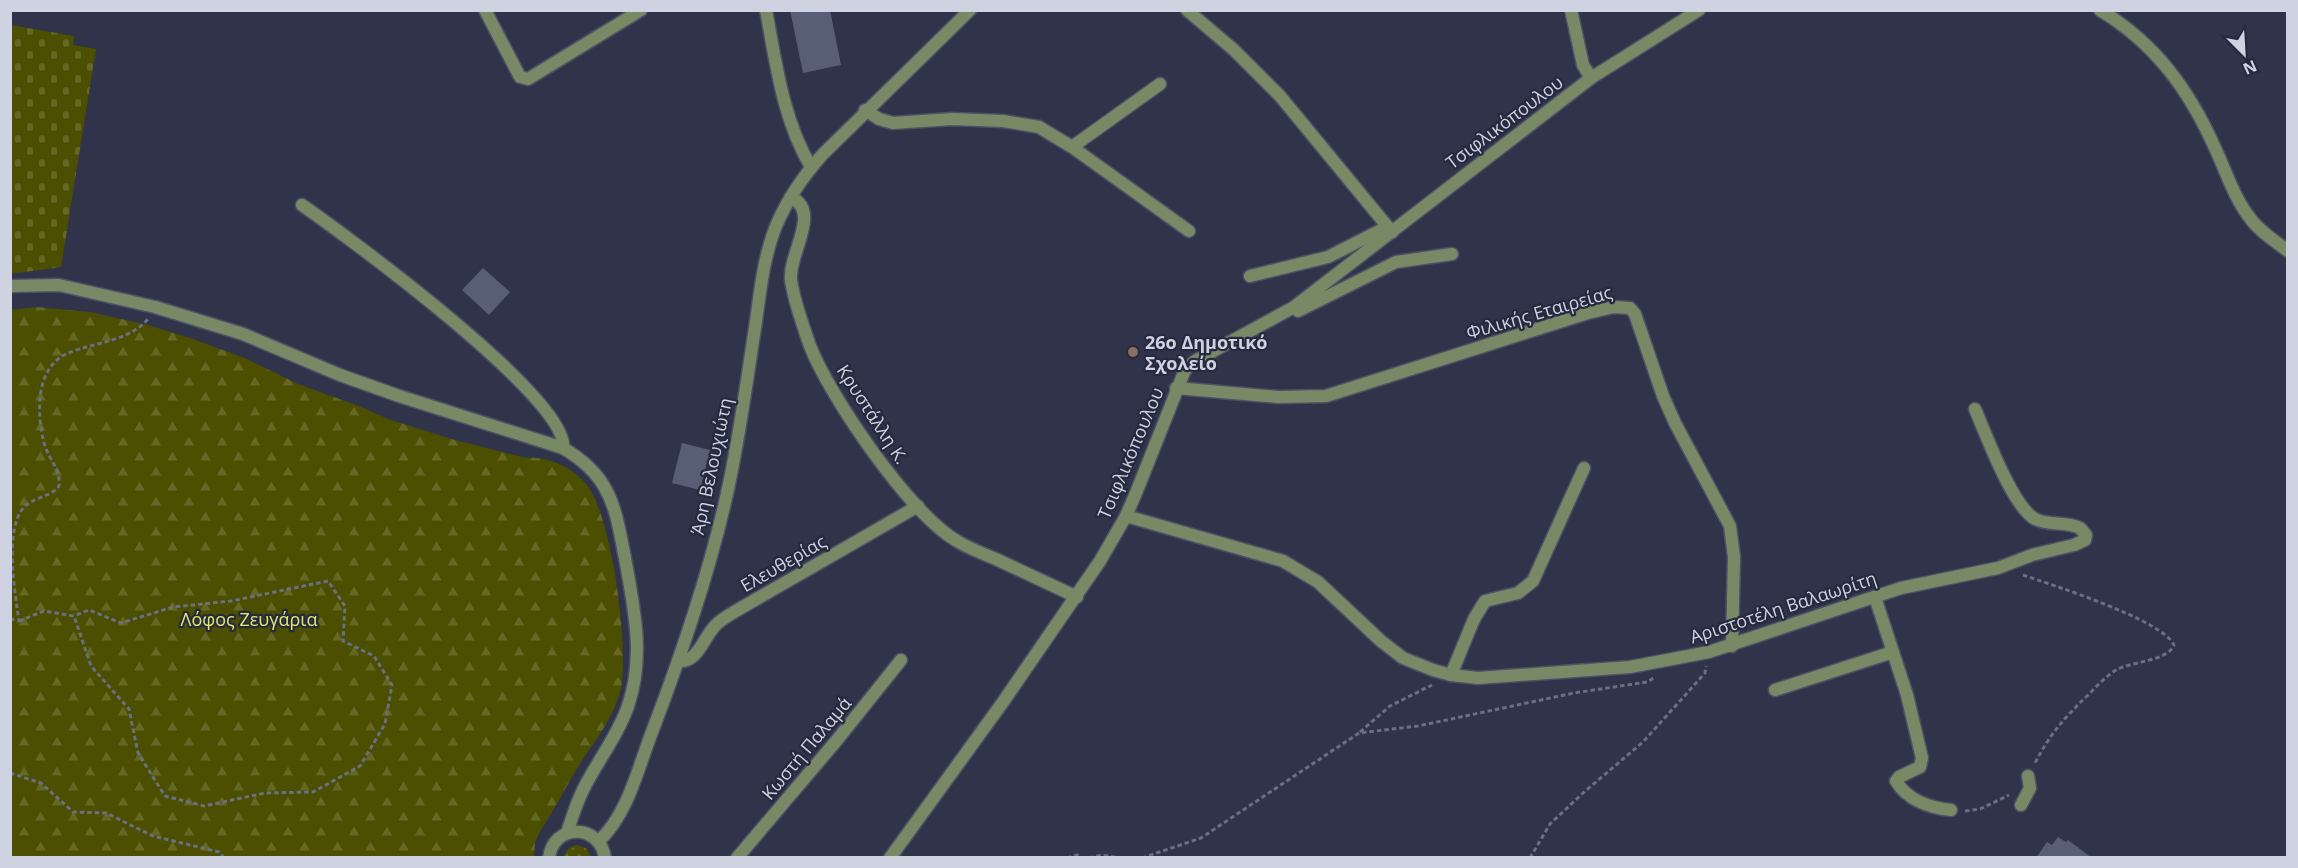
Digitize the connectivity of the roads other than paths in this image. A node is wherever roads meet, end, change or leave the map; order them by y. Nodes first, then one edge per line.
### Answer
1 (485, 10) edge
2 (641, 10) edge
3 (766, 10) edge
4 (970, 10) edge
5 (1187, 10) edge
6 (1571, 10) edge
7 (1699, 10) edge
8 (2100, 10) edge
9 (1685, 15) edge
10 (1591, 78) junction
11 (1160, 84) dead end
12 (865, 110) junction
13 (1072, 147) junction
14 (811, 167) junction
15 (791, 197) junction
16 (302, 205) dead end
17 (1189, 231) dead end
18 (1392, 232) junction
19 (2288, 251) edge
20 (1452, 254) dead end
21 (1250, 276) dead end
22 (10, 286) edge
23 (1285, 313) junction
24 (1176, 388) junction
25 (1975, 409) dead end
26 (562, 448) junction
27 (1584, 468) dead end
28 (918, 506) junction
29 (1126, 516) junction
30 (1077, 597) junction
31 (1875, 597) junction
32 (1732, 646) junction
33 (1893, 652) junction
34 (901, 660) dead end
35 (678, 661) junction
36 (1451, 675) junction
37 (1775, 690) dead end
38 (2028, 776) road end
39 (2021, 805) dead end
40 (1951, 810) road end
41 (567, 833) junction
42 (599, 842) junction
43 (549, 858) edge
44 (605, 858) edge
45 (737, 858) edge
46 (890, 858) edge

1 - 2 street
3 - 14 street
4 - 12 street, Άρη Βελουχιώτη
5 - 18 street
6 - 10 street
7 - 9 street, Τσιφλικόπουλου
8 - 19 street
9 - 10 street, Τσιφλικόπουλου
10 - 18 street, Τσιφλικόπουλου
11 - 13 street
12 - 13 street
12 - 14 street, Άρη Βελουχιώτη
13 - 17 street
14 - 15 street, Άρη Βελουχιώτη
15 - 28 street, Κρυστάλλη Κ.
15 - 35 street, Άρη Βελουχιώτη
16 - 26 street
18 - 21 street
18 - 23 street, Τσιφλικόπουλου
20 - 23 street
22 - 26 street
23 - 24 street, Τσιφλικόπουλου
24 - 29 street, Τσιφλικόπουλου
24 - 32 street, Φιλικής Εταιρείας
25 - 31 street, Αριστοτέλη Βαλαωρίτη
26 - 41 street
27 - 36 street
28 - 30 street, Κρυστάλλη Κ.
28 - 35 street, Ελευθερίας
29 - 30 street, Τσιφλικόπουλου
29 - 36 street, Αριστοτέλη Βαλαωρίτη
30 - 46 street, Τσιφλικόπουλου
31 - 32 street, Αριστοτέλη Βαλαωρίτη
31 - 33 street
32 - 36 street, Αριστοτέλη Βαλαωρίτη
33 - 37 street
33 - 40 street
34 - 45 street, Κωστή Παλαμά
35 - 42 street, Άρη Βελουχιώτη
38 - 39 street
41 - 42 street
41 - 43 street
42 - 44 street

